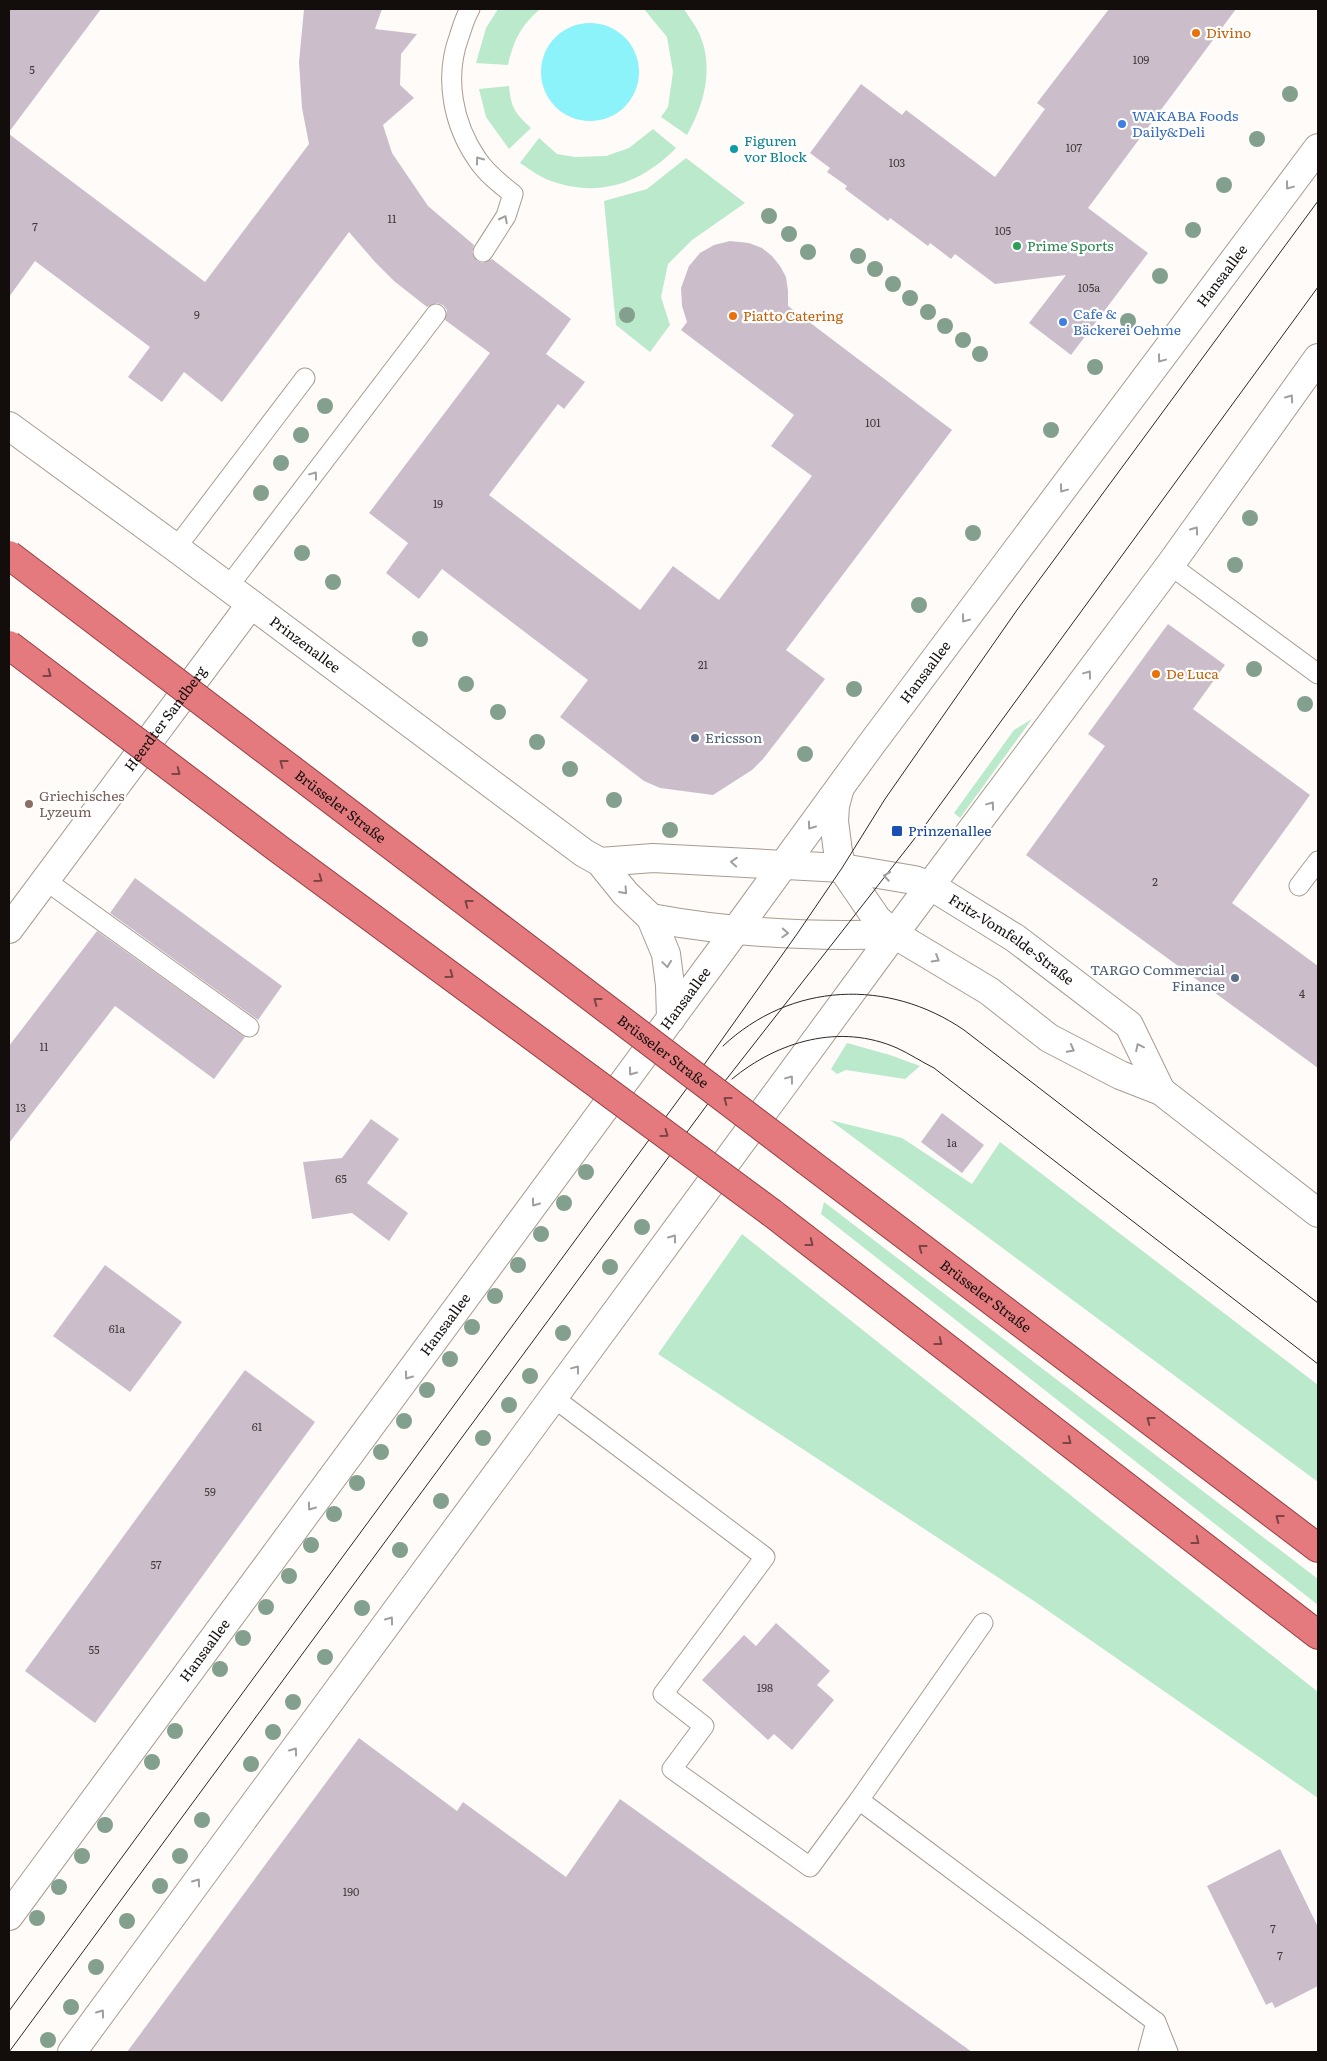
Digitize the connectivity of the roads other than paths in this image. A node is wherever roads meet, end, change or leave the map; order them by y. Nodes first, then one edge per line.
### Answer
1 (470, 9) edge
2 (1316, 153) edge
3 (483, 252) dead end
4 (436, 314) dead end
5 (1318, 358) edge
6 (305, 378) dead end
7 (9, 426) edge
8 (176, 548) junction
9 (9, 555) edge
10 (1170, 565) junction
11 (228, 587) junction
12 (251, 604) junction
13 (9, 645) edge
14 (1318, 674) edge
15 (840, 787) junction
16 (1318, 861) edge
17 (600, 862) junction
18 (782, 866) junction
19 (842, 868) junction
20 (45, 880) junction
21 (931, 886) junction
22 (1299, 886) dead end
23 (651, 918) junction
24 (9, 929) edge
25 (736, 930) junction
26 (894, 934) junction
27 (671, 1018) junction
28 (249, 1027) dead end
29 (1161, 1091) junction
30 (1318, 1213) edge
31 (554, 1398) junction
32 (1318, 1548) edge
33 (983, 1623) dead end
34 (1318, 1634) edge
35 (858, 1800) junction
36 (9, 1916) edge
37 (1156, 2022) junction
38 (72, 2052) edge
39 (1148, 2052) edge
40 (1168, 2052) edge

3 -> 1 lane
2 -> 15 street, Hansaallee
11 -> 4 lane
10 -> 5 street
6 - 8 lane
7 - 8 street, Prinzenallee
8 - 11 street, Prinzenallee
32 -> 9 highway, Brüsseler Straße, bridge
10 - 14 lane
21 -> 10 street
11 - 12 street, Prinzenallee
12 - 17 street, Prinzenallee
12 - 20 street, Heerdter Sandberg
13 -> 34 highway, bridge
15 -> 18 street, Hansaallee
15 - 19 street, Fritz-Vomfelde-Straße
16 - 22 lane
18 -> 17 street
17 -> 23 street, Prinzenallee
18 - 19 street
18 - 25 street, Hansaallee
21 -> 19 street, Fritz-Vomfelde-Straße
19 - 26 street, Fritz-Vomfelde-Straße
20 - 24 street, Heerdter Sandberg
20 - 28 lane
21 - 26 street
29 -> 21 street, Fritz-Vomfelde-Straße
23 - 25 street
23 -> 27 street, Prinzenallee
25 -> 26 street
25 - 27 street, Hansaallee
26 -> 29 street, Fritz-Vomfelde-Straße
31 -> 26 street
27 -> 36 street, Hansaallee
29 - 30 street, Fritz-Vomfelde-Straße
31 - 35 lane
38 -> 31 street
33 - 35 lane
35 - 37 lane
37 - 39 lane
37 - 40 lane

